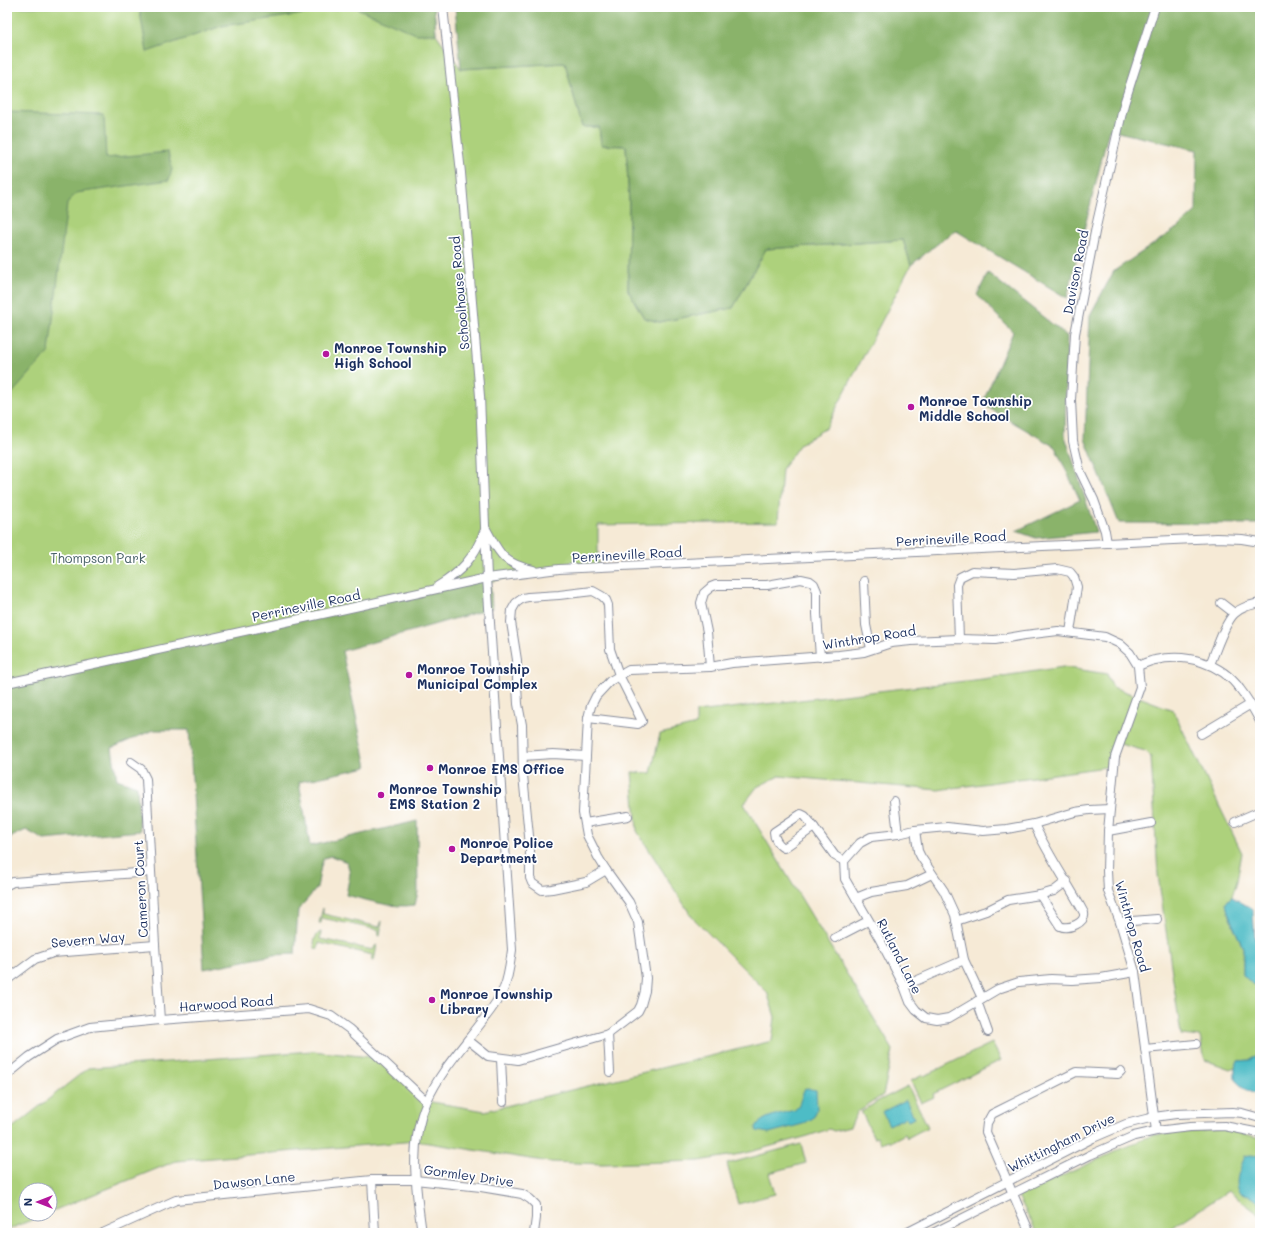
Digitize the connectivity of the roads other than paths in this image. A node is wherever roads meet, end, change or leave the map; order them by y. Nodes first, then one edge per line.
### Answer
1 (443, 7) edge
2 (1155, 7) edge
3 (485, 528) junction
4 (1260, 542) edge
5 (1107, 543) junction
6 (540, 571) junction
7 (487, 578) junction
8 (864, 581) dead end
9 (433, 589) junction
10 (1221, 603) dead end
11 (1260, 603) edge
12 (1234, 613) junction
13 (1070, 632) junction
14 (959, 639) junction
15 (871, 649) junction
16 (820, 657) junction
17 (1210, 664) junction
18 (1138, 666) junction
19 (710, 667) junction
20 (619, 675) junction
21 (7, 683) edge
22 (1250, 704) junction
23 (588, 718) junction
24 (1260, 721) edge
25 (1201, 734) dead end
26 (523, 756) junction
27 (586, 756) junction
28 (131, 762) dead end
29 (894, 801) dead end
30 (1110, 809) junction
31 (1260, 811) edge
32 (628, 816) dead end
33 (1235, 822) dead end
34 (585, 823) junction
35 (1151, 823) dead end
36 (1034, 824) junction
37 (814, 827) junction
38 (915, 830) junction
39 (1108, 831) junction
40 (898, 834) junction
41 (844, 861) junction
42 (606, 870) junction
43 (150, 872) junction
44 (932, 874) junction
45 (1067, 881) junction
46 (7, 885) edge
47 (1040, 895) junction
48 (856, 898) junction
49 (1157, 919) dead end
50 (868, 921) junction
51 (956, 921) junction
52 (1120, 922) junction
53 (835, 938) dead end
54 (155, 946) junction
55 (964, 960) junction
56 (1135, 972) junction
57 (7, 980) edge
58 (904, 986) junction
59 (979, 1000) junction
60 (160, 1020) junction
61 (988, 1032) dead end
62 (608, 1034) junction
63 (468, 1040) junction
64 (1196, 1044) dead end
65 (1145, 1049) junction
66 (501, 1059) junction
67 (1121, 1071) dead end
68 (610, 1072) dead end
69 (7, 1075) edge
70 (426, 1101) junction
71 (503, 1102) dead end
72 (1154, 1117) junction
73 (1260, 1118) edge
74 (1156, 1132) junction
75 (1260, 1133) edge
76 (372, 1180) junction
77 (415, 1180) junction
78 (1008, 1181) junction
79 (1013, 1192) junction
80 (103, 1233) edge
81 (375, 1233) edge
82 (422, 1233) edge
83 (534, 1233) edge
84 (906, 1233) edge
85 (933, 1233) edge
86 (1030, 1233) edge

1 - 3 street, Schoolhouse Road
2 - 5 street, Davison Road
3 - 6 street
3 - 7 street, Schoolhouse Road
3 - 9 street
4 - 5 street, Perrineville Road
5 - 6 street, Perrineville Road
6 - 7 street, Perrineville Road
7 - 9 street, Perrineville Road
7 - 63 street, Schoolhouse Road
8 - 15 street
9 - 21 street, Perrineville Road
10 - 12 street
11 - 12 street
12 - 17 street
13 - 14 street, Winthrop Road
13 - 14 street
13 - 18 street, Winthrop Road
14 - 15 street, Winthrop Road
15 - 16 street, Winthrop Road
16 - 19 street, Winthrop Road
16 - 19 street
17 - 18 street
17 - 22 street
18 - 30 street, Winthrop Road
19 - 20 street, Winthrop Road
20 - 23 street, Winthrop Road
20 - 23 street
20 - 26 street
22 - 24 street
22 - 25 street
23 - 27 street, Winthrop Road
26 - 27 street
26 - 42 street
27 - 34 street, Winthrop Road
28 - 43 street, Cameron Court
29 - 40 street
30 - 36 street
30 - 39 street, Winthrop Road
31 - 33 street
32 - 34 street
34 - 42 street, Winthrop Road
35 - 39 street
36 - 38 street
36 - 45 street
37 - 37 street
37 - 41 street
38 - 40 street
38 - 44 street
39 - 52 street, Winthrop Road
40 - 41 street
41 - 48 street, Rutland Lane
42 - 62 street, Winthrop Road
43 - 46 street
43 - 54 street, Cameron Court
44 - 48 street
44 - 51 street
45 - 47 street
45 - 47 street
47 - 51 street
48 - 50 street, Rutland Lane
49 - 52 street
50 - 53 street
50 - 58 street, Rutland Lane
51 - 55 street
52 - 56 street, Winthrop Road
54 - 57 street, Severn Way
54 - 60 street, Cameron Court
55 - 58 street
55 - 59 street
56 - 59 street, Rutland Lane
56 - 65 street, Winthrop Road
58 - 59 street, Rutland Lane
59 - 61 street
60 - 69 street, Harwood Road
60 - 70 street, Harwood Road
62 - 66 street, Winthrop Road
62 - 68 street
63 - 66 street, Winthrop Road
63 - 70 street, Schoolhouse Road
64 - 65 street
65 - 72 street, Winthrop Road
66 - 71 street
67 - 78 street
70 - 77 street, Schoolhouse Road
72 - 73 street, Whittingham Drive
72 - 74 street, Winthrop Road
72 - 78 street, Whittingham Drive
74 - 75 street, Whittingham Drive
74 - 79 street, Whittingham Drive
76 - 77 street, Dawson Lane
76 - 80 street, Dawson Lane
76 - 81 street
77 - 82 street, Schoolhouse Road
77 - 83 street, Gormley Drive
78 - 79 street
78 - 84 street, Whittingham Drive
79 - 85 street, Whittingham Drive
79 - 86 street

